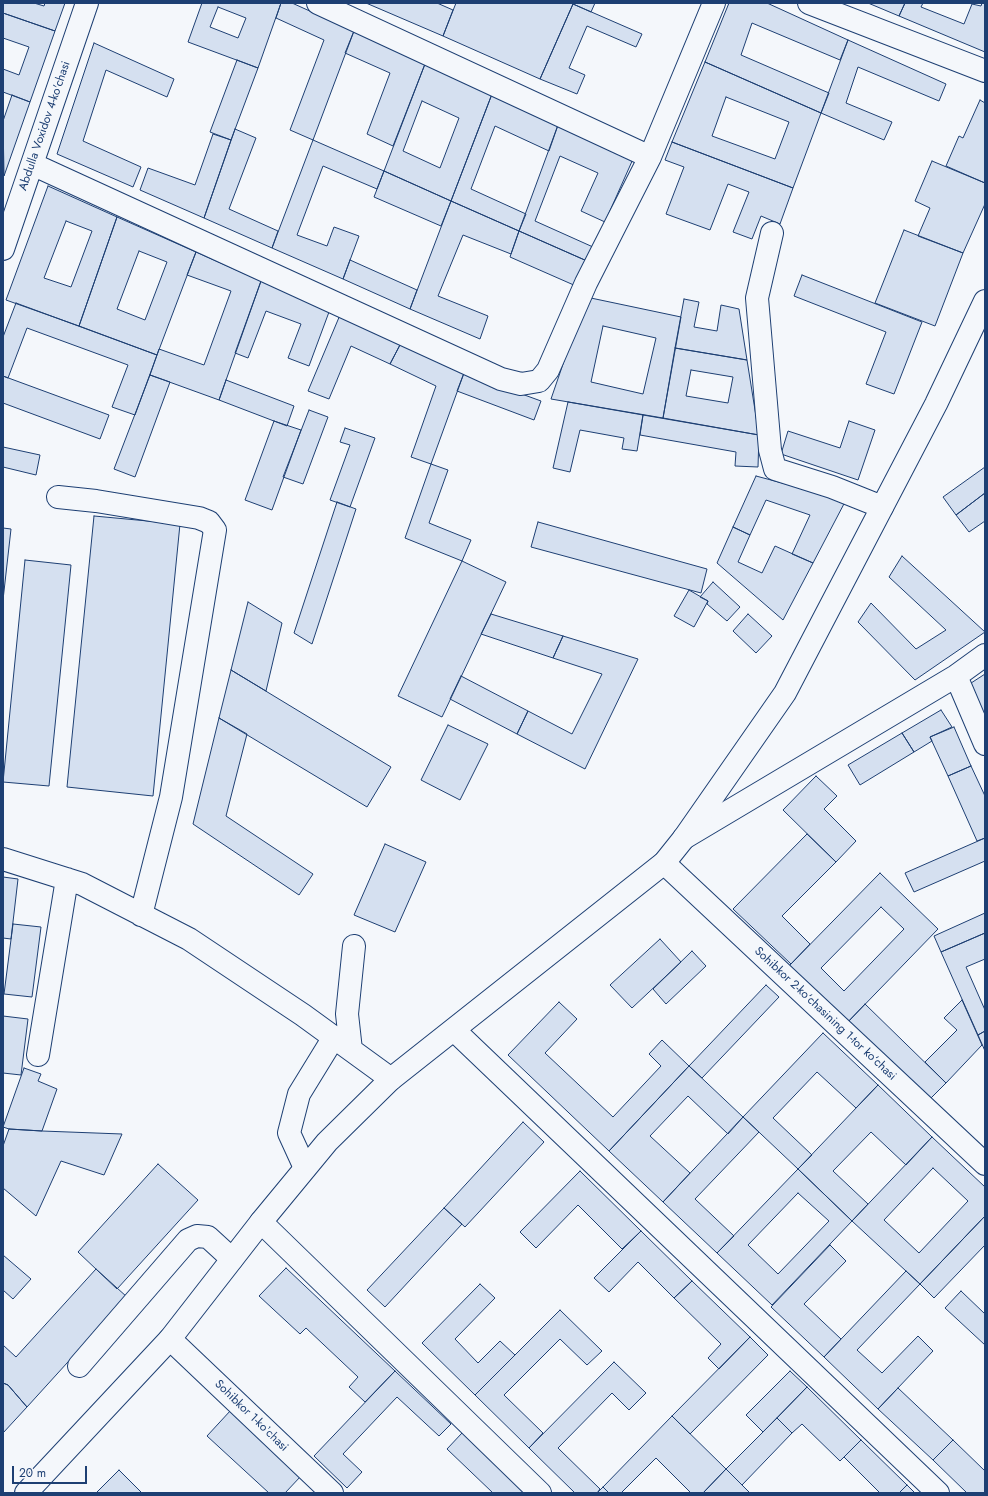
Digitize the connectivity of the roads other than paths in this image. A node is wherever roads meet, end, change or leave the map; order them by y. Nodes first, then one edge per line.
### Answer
1 (87, 3) edge
2 (318, 3) edge
3 (714, 3) edge
4 (809, 3) edge
5 (985, 71) edge
6 (650, 157) junction
7 (32, 164) junction
8 (772, 233) dead end
9 (3, 249) edge
10 (985, 301) edge
11 (58, 497) dead end
12 (882, 507) junction
13 (985, 655) edge
14 (956, 676) junction
15 (985, 744) edge
16 (684, 838) junction
17 (3, 859) edge
18 (664, 863) junction
19 (67, 879) junction
20 (141, 915) junction
21 (354, 946) dead end
22 (454, 1030) junction
23 (334, 1037) junction
24 (351, 1050) junction
25 (38, 1055) dead end
26 (391, 1079) junction
27 (985, 1164) edge
28 (305, 1168) junction
29 (261, 1222) junction
30 (232, 1259) junction
31 (170, 1339) junction
32 (79, 1366) dead end
33 (26, 1493) edge
34 (332, 1493) edge
35 (540, 1493) edge
36 (938, 1493) edge

1 - 7 street, Abdulla Voxidov 4-ko'chasi
2 - 6 street
3 - 6 street
4 - 5 street
6 - 7 street
7 - 9 street, Abdulla Voxidov 4-ko'chasi
8 - 12 street
10 - 12 street
11 - 20 street
12 - 16 street
13 - 14 street
14 - 15 street
14 - 16 street
16 - 18 street
17 - 19 street
18 - 22 street
18 - 27 street, Sohibkor 2-ko‘chasining 1-tor ko‘chasi
19 - 20 street
19 - 25 street
20 - 23 street
21 - 24 street
22 - 26 street
22 - 36 street
23 - 24 street
23 - 28 street
24 - 26 street
26 - 28 street
28 - 29 street
29 - 30 street
29 - 35 street
30 - 31 street
30 - 32 street
31 - 33 street
31 - 34 street, Sohibkor 1-koʼchasi

